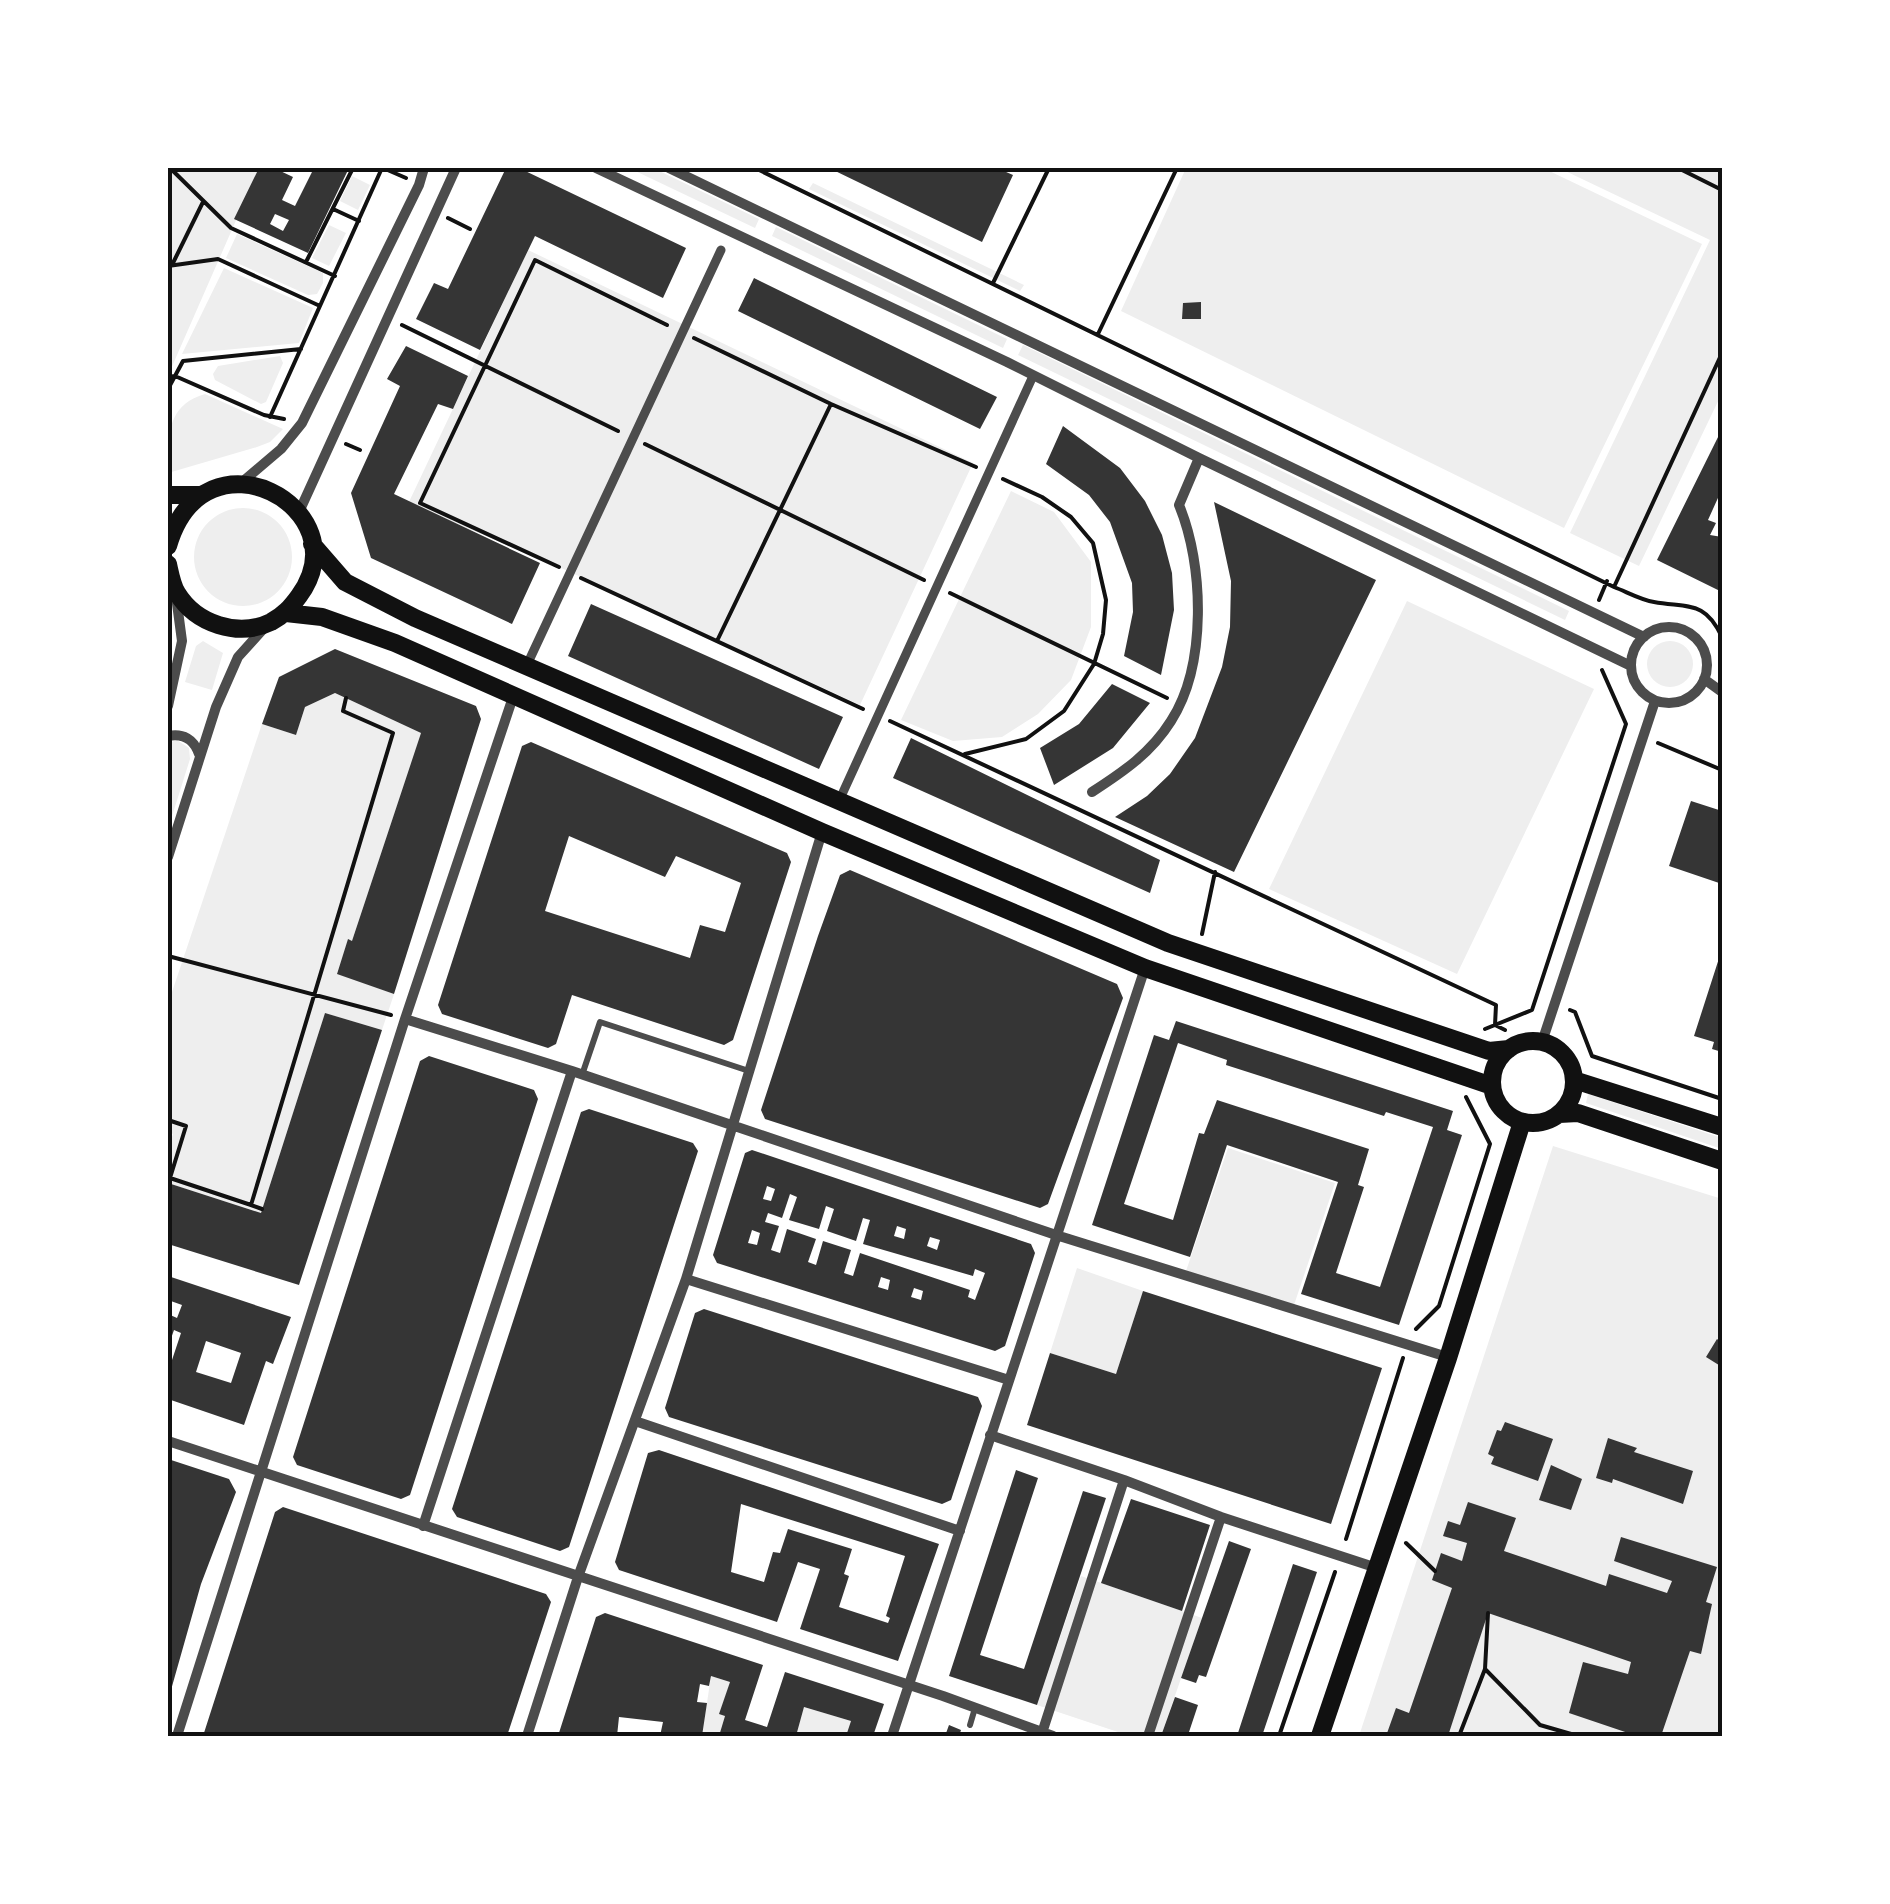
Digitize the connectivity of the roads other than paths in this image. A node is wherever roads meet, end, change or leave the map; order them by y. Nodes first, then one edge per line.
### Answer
1 (424, 168) edge
2 (456, 168) edge
3 (596, 168) edge
4 (670, 168) edge
5 (720, 250) dead end
6 (1033, 376) junction
7 (1199, 458) junction
8 (241, 483) junction
9 (168, 495) edge
10 (200, 495) junction
11 (299, 512) junction
12 (312, 544) junction
13 (168, 546) edge
14 (168, 564) edge
15 (175, 590) junction
16 (286, 613) junction
17 (267, 624) junction
18 (1644, 636) junction
19 (526, 666) junction
20 (1631, 666) junction
21 (1704, 680) junction
22 (1722, 692) edge
23 (513, 697) junction
24 (1655, 700) junction
25 (168, 706) edge
26 (168, 736) edge
27 (200, 755) junction
28 (1092, 792) dead end
29 (839, 801) junction
30 (822, 832) junction
31 (168, 857) edge
32 (1145, 968) junction
33 (406, 1018) junction
34 (1526, 1044) junction
35 (749, 1072) junction
36 (577, 1073) junction
37 (1574, 1080) junction
38 (1492, 1086) junction
39 (1558, 1114) junction
40 (1522, 1122) junction
41 (732, 1127) junction
42 (1722, 1127) edge
43 (1722, 1162) edge
44 (1056, 1236) junction
45 (686, 1279) junction
46 (1459, 1318) junction
47 (1440, 1356) junction
48 (1009, 1380) junction
49 (1436, 1384) junction
50 (635, 1421) junction
51 (990, 1435) junction
52 (168, 1441) edge
53 (261, 1470) junction
54 (1124, 1480) junction
55 (1221, 1517) junction
56 (423, 1526) junction
57 (960, 1530) junction
58 (1377, 1568) junction
59 (578, 1577) junction
60 (908, 1686) junction
61 (975, 1708) junction
62 (970, 1725) dead end
63 (1047, 1735) edge
64 (176, 1736) edge
65 (527, 1736) edge
66 (892, 1736) edge
67 (1148, 1736) edge
68 (1320, 1736) edge

1 - 8 street
2 - 11 street
3 - 6 street
4 - 18 street
5 - 19 street
6 - 7 street
6 - 29 street
7 - 20 street
7 - 28 street
8 - 10 main road
8 - 11 main road
9 - 10 main road
10 - 13 main road
11 - 12 main road
12 - 16 main road
12 - 19 main road
14 - 15 main road
15 - 17 main road
15 - 25 street
16 - 17 main road
16 - 23 main road
17 - 27 street
18 - 20 street
18 - 21 street
19 - 29 main road
20 - 24 street
21 - 22 street
21 - 24 street
23 - 30 main road
23 - 33 street
24 - 34 street
26 - 27 street
27 - 31 street
29 - 34 main road
30 - 32 main road
30 - 35 street
32 - 38 main road
32 - 44 street
33 - 36 street
33 - 53 street
34 - 37 main road
34 - 38 main road
35 - 36 lane
35 - 41 street
36 - 41 street
36 - 56 street
37 - 39 main road
37 - 42 main road
38 - 40 main road
39 - 40 main road
39 - 43 main road
40 - 46 main road
41 - 44 street
41 - 45 street
44 - 47 street
44 - 48 street
45 - 48 street
45 - 50 street
46 - 47 main road
46 - 49 main road
47 - 49 main road
48 - 51 street
49 - 58 main road
50 - 57 street
50 - 59 street
51 - 54 street
51 - 57 street
52 - 53 street
53 - 56 street
53 - 64 street
54 - 55 street
54 - 63 street
55 - 58 street
55 - 67 street
56 - 59 street
57 - 60 street
58 - 68 main road
59 - 60 street
59 - 65 street
60 - 61 street
60 - 66 street
61 - 62 lane
61 - 63 street

